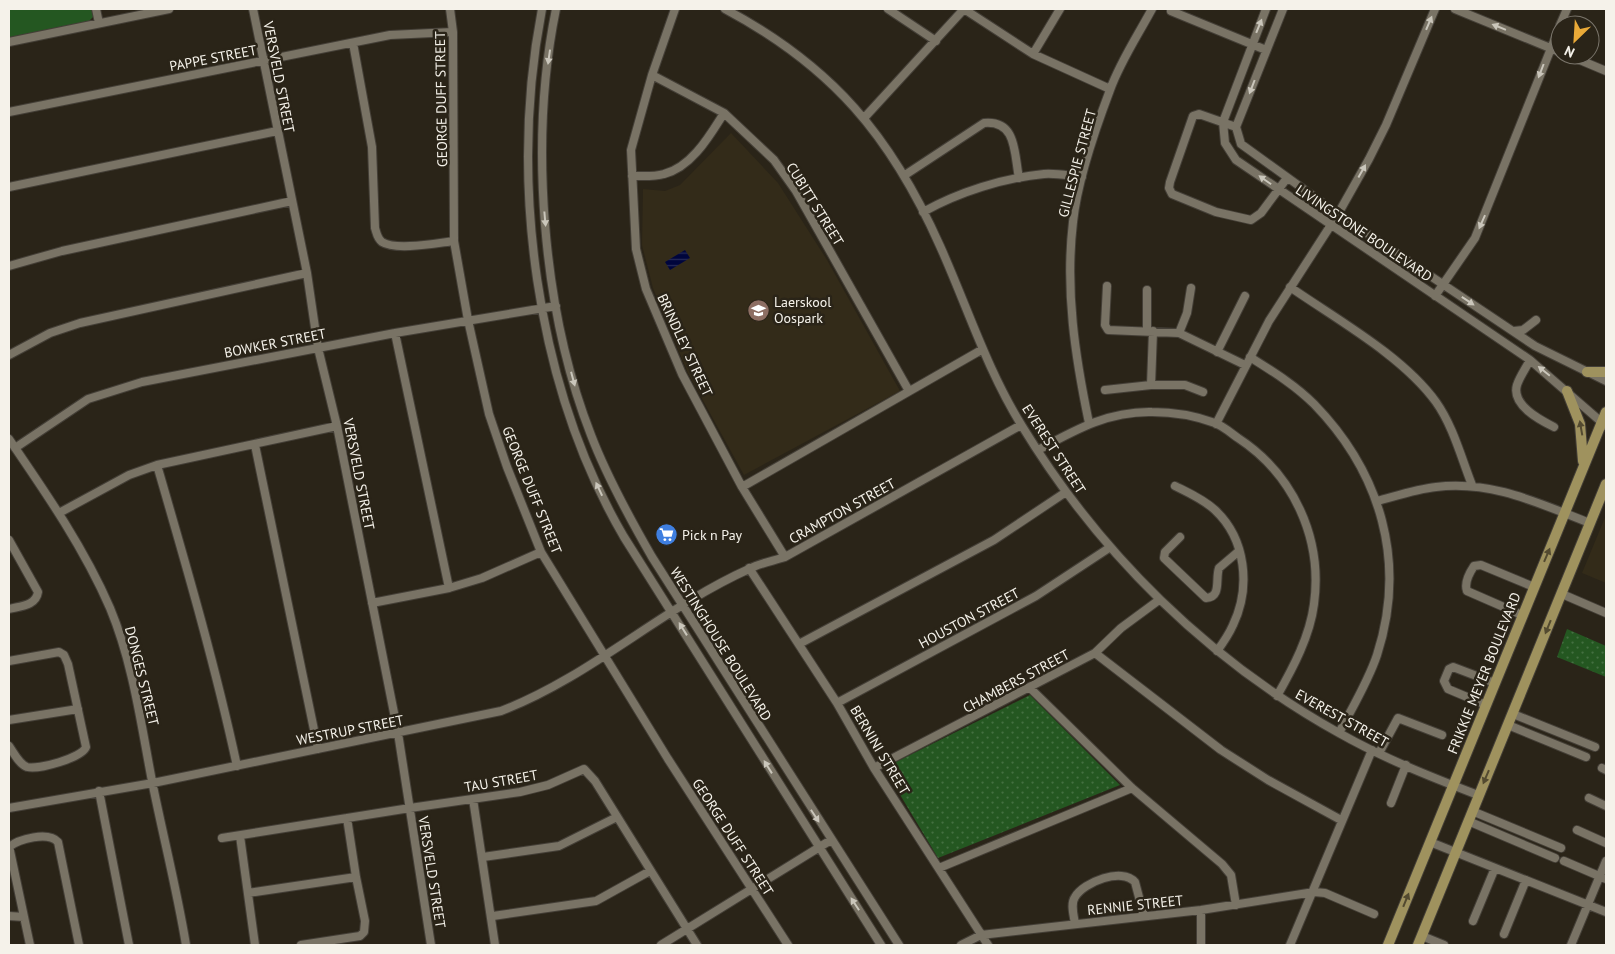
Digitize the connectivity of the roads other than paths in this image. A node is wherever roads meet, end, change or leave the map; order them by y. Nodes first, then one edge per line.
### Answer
1 (96, 9) edge
2 (169, 9) edge
3 (253, 9) edge
4 (450, 9) edge
5 (542, 9) edge
6 (556, 9) edge
7 (675, 9) edge
8 (725, 9) edge
9 (888, 9) edge
10 (964, 9) edge
11 (1060, 9) edge
12 (1152, 9) edge
13 (1266, 9) edge
14 (1282, 9) edge
15 (1435, 9) edge
16 (1455, 9) edge
17 (1171, 11) dead end
18 (99, 23) junction
19 (453, 32) junction
20 (936, 41) junction
21 (9, 42) edge
22 (353, 43) junction
23 (1252, 43) junction
24 (1550, 48) joint
25 (1266, 50) junction
26 (1033, 54) junction
27 (263, 61) junction
28 (1592, 65) edge
29 (1606, 71) edge
30 (652, 75) junction
31 (1110, 89) junction
32 (9, 112) edge
33 (724, 113) junction
34 (866, 117) junction
35 (1223, 122) junction
36 (1236, 127) junction
37 (277, 131) junction
38 (905, 175) junction
39 (632, 176) junction
40 (1082, 177) junction
41 (1019, 178) junction
42 (1287, 178) junction
43 (9, 187) edge
44 (1279, 190) junction
45 (292, 200) junction
46 (923, 212) junction
47 (1338, 214) junction
48 (1331, 225) junction
49 (454, 241) junction
50 (9, 266) edge
51 (307, 273) junction
52 (1443, 284) junction
53 (1107, 286) dead end
54 (1290, 287) junction
55 (1191, 288) dead end
56 (1147, 290) dead end
57 (1245, 296) dead end
58 (1435, 296) junction
59 (556, 306) junction
60 (542, 309) junction
61 (468, 320) junction
62 (1536, 320) dead end
63 (1150, 331) junction
64 (1514, 332) junction
65 (395, 333) junction
66 (1179, 334) junction
67 (318, 348) junction
68 (983, 349) junction
69 (1218, 352) junction
70 (9, 355) edge
71 (1250, 357) junction
72 (1530, 360) junction
73 (1245, 365) junction
74 (1587, 372) junction
75 (1606, 372) edge
76 (1606, 381) edge
77 (1152, 385) junction
78 (1105, 390) dead end
79 (909, 391) junction
80 (1202, 392) dead end
81 (1567, 392) junction
82 (1606, 412) edge
83 (1089, 423) junction
84 (1021, 424) junction
85 (1216, 424) junction
86 (1604, 425) edge
87 (337, 426) junction
88 (1554, 427) dead end
89 (9, 439) edge
90 (255, 445) junction
91 (15, 448) junction
92 (1038, 450) junction
93 (157, 465) junction
94 (1583, 467) junction
95 (1606, 484) edge
96 (1472, 485) junction
97 (1175, 486) dead end
98 (742, 487) junction
99 (1066, 492) junction
100 (1377, 501) junction
101 (59, 513) junction
102 (1565, 513) junction
103 (1590, 523) junction
104 (1180, 537) dead end
105 (10, 545) edge
106 (1109, 548) junction
107 (1240, 551) junction
108 (541, 552) junction
109 (785, 557) junction
110 (749, 568) junction
111 (1534, 587) junction
112 (449, 588) junction
113 (1562, 594) junction
114 (1159, 600) junction
115 (372, 603) junction
116 (682, 606) junction
117 (9, 609) edge
118 (672, 612) junction
119 (1606, 613) edge
120 (1522, 615) junction
121 (799, 644) junction
122 (1217, 651) junction
123 (1095, 653) junction
124 (604, 655) junction
125 (9, 661) edge
126 (1495, 683) junction
127 (1030, 688) junction
128 (1277, 696) junction
129 (837, 702) junction
130 (1486, 705) junction
131 (78, 709) junction
132 (1513, 714) junction
133 (9, 720) edge
134 (1508, 725) junction
135 (398, 733) junction
136 (1339, 733) junction
137 (1442, 735) dead end
138 (9, 746) edge
139 (1595, 747) dead end
140 (318, 748) junction
141 (1375, 752) junction
142 (1586, 757) dead end
143 (1406, 765) junction
144 (237, 766) junction
145 (874, 768) junction
146 (152, 783) junction
147 (1455, 786) junction
148 (1132, 788) junction
149 (99, 791) junction
150 (1478, 795) junction
151 (1589, 798) dead end
152 (473, 799) junction
153 (1391, 802) dead end
154 (1606, 806) edge
155 (9, 808) edge
156 (410, 808) junction
157 (1472, 810) junction
158 (617, 817) junction
159 (348, 818) junction
160 (1342, 820) junction
161 (1468, 821) junction
162 (1577, 830) dead end
163 (240, 836) junction
164 (222, 838) dead end
165 (831, 840) junction
166 (1430, 842) junction
167 (1606, 843) edge
168 (9, 847) edge
169 (818, 848) junction
170 (1561, 848) dead end
171 (1456, 852) junction
172 (483, 857) junction
173 (1555, 858) dead end
174 (1564, 861) dead end
175 (1606, 861) edge
176 (939, 868) junction
177 (1495, 868) junction
178 (650, 871) junction
179 (1603, 877) edge
180 (356, 878) junction
181 (1526, 880) junction
182 (752, 888) junction
183 (1314, 892) junction
184 (248, 893) junction
185 (1588, 904) junction
186 (1236, 905) junction
187 (1201, 910) junction
188 (1606, 912) edge
189 (1374, 914) dead end
190 (9, 916) edge
191 (493, 916) junction
192 (1144, 916) junction
193 (24, 917) junction
194 (1473, 921) dead end
195 (1075, 924) junction
196 (687, 928) junction
197 (981, 934) junction
198 (1504, 934) dead end
199 (1420, 941) edge
200 (30, 945) edge
201 (79, 945) edge
202 (129, 945) edge
203 (186, 945) edge
204 (254, 945) edge
205 (301, 945) edge
206 (431, 945) edge
207 (495, 945) edge
208 (662, 945) edge
209 (697, 945) edge
210 (788, 945) edge
211 (881, 945) edge
212 (899, 945) edge
213 (961, 945) edge
214 (988, 945) edge
215 (1201, 945) edge
216 (1290, 945) edge
217 (1388, 945) edge
218 (1444, 945) edge
219 (1571, 945) edge

1 - 18 street
2 - 18 street
3 - 27 street, VERSVELD STREET
4 - 19 street, GEORGE DUFF STREET
5 - 60 street, WESTINGHOUSE BOULEVARD
6 -> 59 street, WESTINGHOUSE BOULEVARD
7 - 30 street, BRINDLEY STREET
8 - 34 street, EVEREST STREET
9 - 20 street
10 - 20 street
10 - 26 street
11 - 26 street
12 - 31 street, GILLESPIE STREET
23 -> 13 street, LIVINGSTONE BOULEVARD
14 - 25 street
47 -> 15 street
24 -> 16 street
17 - 23 street
18 - 21 street
19 - 22 street, PAPPE STREET
19 - 49 street, GEORGE DUFF STREET
20 - 34 street
22 - 27 street, PAPPE STREET
22 - 49 street
23 - 25 street
23 - 35 street, LIVINGSTONE BOULEVARD
24 -> 52 street
25 -> 36 street
26 - 31 street
27 - 32 street, PAPPE STREET
27 - 37 street, VERSVELD STREET
28 - 29 street
30 - 33 street, CUBITT STREET
30 - 39 street, BRINDLEY STREET
31 - 40 street, GILLESPIE STREET
33 - 39 street
33 - 79 street, CUBITT STREET
34 - 38 street, EVEREST STREET
35 - 36 street
44 -> 35 street, LIVINGSTONE BOULEVARD
35 - 44 street
36 - 42 street, LIVINGSTONE BOULEVARD
37 - 43 street
37 - 45 street, VERSVELD STREET
38 - 41 street
38 - 46 street, EVEREST STREET
39 - 98 street, BRINDLEY STREET
40 - 41 street
40 - 83 street, GILLESPIE STREET
41 - 46 street
42 - 44 street
42 - 47 street, LIVINGSTONE BOULEVARD
44 - 48 street, LIVINGSTONE BOULEVARD
45 - 50 street
45 - 51 street, VERSVELD STREET
46 - 68 street, EVEREST STREET
47 - 48 street
47 - 52 street, LIVINGSTONE BOULEVARD
48 - 54 street
48 - 58 street, LIVINGSTONE BOULEVARD
49 - 61 street, GEORGE DUFF STREET
51 - 67 street, VERSVELD STREET
51 - 70 street
52 - 58 street
52 -> 64 street, LIVINGSTONE BOULEVARD
53 - 63 street
54 - 71 street
54 - 96 street
55 - 66 street
56 - 63 street
57 - 69 street
58 - 72 street, LIVINGSTONE BOULEVARD
59 - 60 street, BOWKER STREET
59 -> 116 street, WESTINGHOUSE BOULEVARD
60 - 61 street, BOWKER STREET
118 -> 60 street, WESTINGHOUSE BOULEVARD
61 - 65 street, BOWKER STREET
61 - 108 street, GEORGE DUFF STREET
62 - 64 street
63 - 66 street
63 - 77 street
64 - 74 street, LIVINGSTONE BOULEVARD
65 - 67 street, BOWKER STREET
65 - 112 street
66 - 69 street
67 - 87 street, VERSVELD STREET
67 - 91 street, BOWKER STREET
68 - 79 street
68 - 84 street, EVEREST STREET
69 - 73 street
71 - 73 street
71 - 100 street
81 -> 72 street, LIVINGSTONE BOULEVARD
72 - 88 street
73 - 85 street
74 - 75 main road
74 - 76 street, LIVINGSTONE BOULEVARD
77 - 78 street
77 - 80 street
79 - 98 street
81 - 86 street, LIVINGSTONE BOULEVARD
94 -> 81 main road
82 - 86 main road, FRIKKIE MEYER BOULEVARD
83 - 85 street
83 - 92 street
84 - 92 street, EVEREST STREET
84 - 109 street, CRAMPTON STREET
85 - 128 street
86 - 94 main road, FRIKKIE MEYER BOULEVARD
87 - 90 street
87 - 115 street, VERSVELD STREET
89 - 91 street, DONGES STREET
90 - 93 street
90 - 140 street
91 - 101 street, DONGES STREET
92 - 99 street, EVEREST STREET
93 - 101 street
93 - 144 street
94 - 102 main road, FRIKKIE MEYER BOULEVARD
95 - 103 main road
96 - 100 street
96 - 102 street
97 - 107 street
98 - 109 street, BRINDLEY STREET
99 - 106 street, EVEREST STREET
99 - 121 street
100 - 136 street
101 - 146 street, DONGES STREET
102 - 103 street
111 -> 102 main road, FRIKKIE MEYER BOULEVARD
103 - 113 main road
104 - 107 street
105 - 117 street
106 - 114 street, EVEREST STREET
106 - 129 street, HOUSTON STREET
107 - 122 street
108 - 112 street
108 - 124 street, GEORGE DUFF STREET
109 - 110 street, CRAMPTON STREET
110 - 116 street, CRAMPTON STREET
110 - 121 street, BERNINI STREET
111 - 120 main road, FRIKKIE MEYER BOULEVARD
111 - 120 street
112 - 115 street
113 - 119 street
113 -> 132 main road
114 - 122 street, EVEREST STREET
114 - 123 street, CHAMBERS STREET
115 - 135 street, VERSVELD STREET
116 - 118 street, CRAMPTON STREET
116 -> 165 street, WESTINGHOUSE BOULEVARD
118 - 124 street, WESTRUP STREET
169 -> 118 street, WESTINGHOUSE BOULEVARD
120 - 126 main road, FRIKKIE MEYER BOULEVARD
121 - 129 street, BERNINI STREET
122 - 128 street, EVEREST STREET
123 - 127 street, CHAMBERS STREET
123 - 160 street
124 - 135 street, WESTRUP STREET
124 - 182 street, GEORGE DUFF STREET
125 - 131 street
126 - 130 main road, FRIKKIE MEYER BOULEVARD
126 - 130 street
127 - 145 street, CHAMBERS STREET
127 - 148 street
128 - 136 street, EVEREST STREET
129 - 145 street, BERNINI STREET
130 - 147 main road, FRIKKIE MEYER BOULEVARD
131 - 133 street
131 - 138 street
132 - 134 main road
132 - 139 street
134 - 142 street
134 -> 150 main road
135 - 140 street, WESTRUP STREET
135 - 156 street, VERSVELD STREET
136 - 141 street, EVEREST STREET
137 - 141 street
140 - 144 street, WESTRUP STREET
141 - 143 street, EVEREST STREET
141 - 160 street
143 - 147 street, EVEREST STREET
143 - 153 street
144 - 146 street, WESTRUP STREET
145 - 176 street, BERNINI STREET
146 - 149 street, WESTRUP STREET
146 - 203 street, DONGES STREET
147 - 150 street, EVEREST STREET
147 - 166 main road, FRIKKIE MEYER BOULEVARD
148 - 176 street
148 - 186 street
149 - 155 street, WESTRUP STREET
149 - 202 street
150 - 157 main road
151 - 154 street
152 - 156 street, TAU STREET
152 - 158 street, TAU STREET
152 - 172 street
156 - 159 street, TAU STREET
156 - 206 street, VERSVELD STREET
157 - 161 main road
157 - 170 street
158 - 172 street
158 - 178 street, TAU STREET
159 - 163 street, TAU STREET
159 - 180 street
160 - 183 street
161 - 171 main road
161 - 173 street
162 - 167 street
163 - 164 street, TAU STREET
163 - 184 street
165 - 169 street
165 - 212 street, WESTINGHOUSE BOULEVARD
166 - 171 street
217 -> 166 main road, FRIKKIE MEYER BOULEVARD
168 - 193 street
168 - 201 street
169 - 182 street
211 -> 169 street, WESTINGHOUSE BOULEVARD
171 - 177 street
171 - 199 main road
172 - 191 street
174 - 179 street
175 - 179 street
176 - 197 street, BERNINI STREET
177 - 181 street
177 - 194 street
178 - 191 street
178 - 196 street, TAU STREET
179 - 185 street
180 - 184 street
180 - 205 street
181 - 185 street
181 - 198 street
182 - 196 street
182 - 210 street, GEORGE DUFF STREET
183 - 186 street, RENNIE STREET
183 - 189 street
183 - 216 street
184 - 204 street
185 - 188 street
185 - 219 street
186 - 187 street, RENNIE STREET
187 - 192 street, RENNIE STREET
187 - 215 street
190 - 193 street
191 - 207 street
192 - 195 street, RENNIE STREET
192 - 195 street
193 - 200 street
195 - 197 street, RENNIE STREET
196 - 208 street
196 - 209 street, TAU STREET
197 - 213 street, RENNIE STREET
197 - 214 street, BERNINI STREET
199 - 218 street

